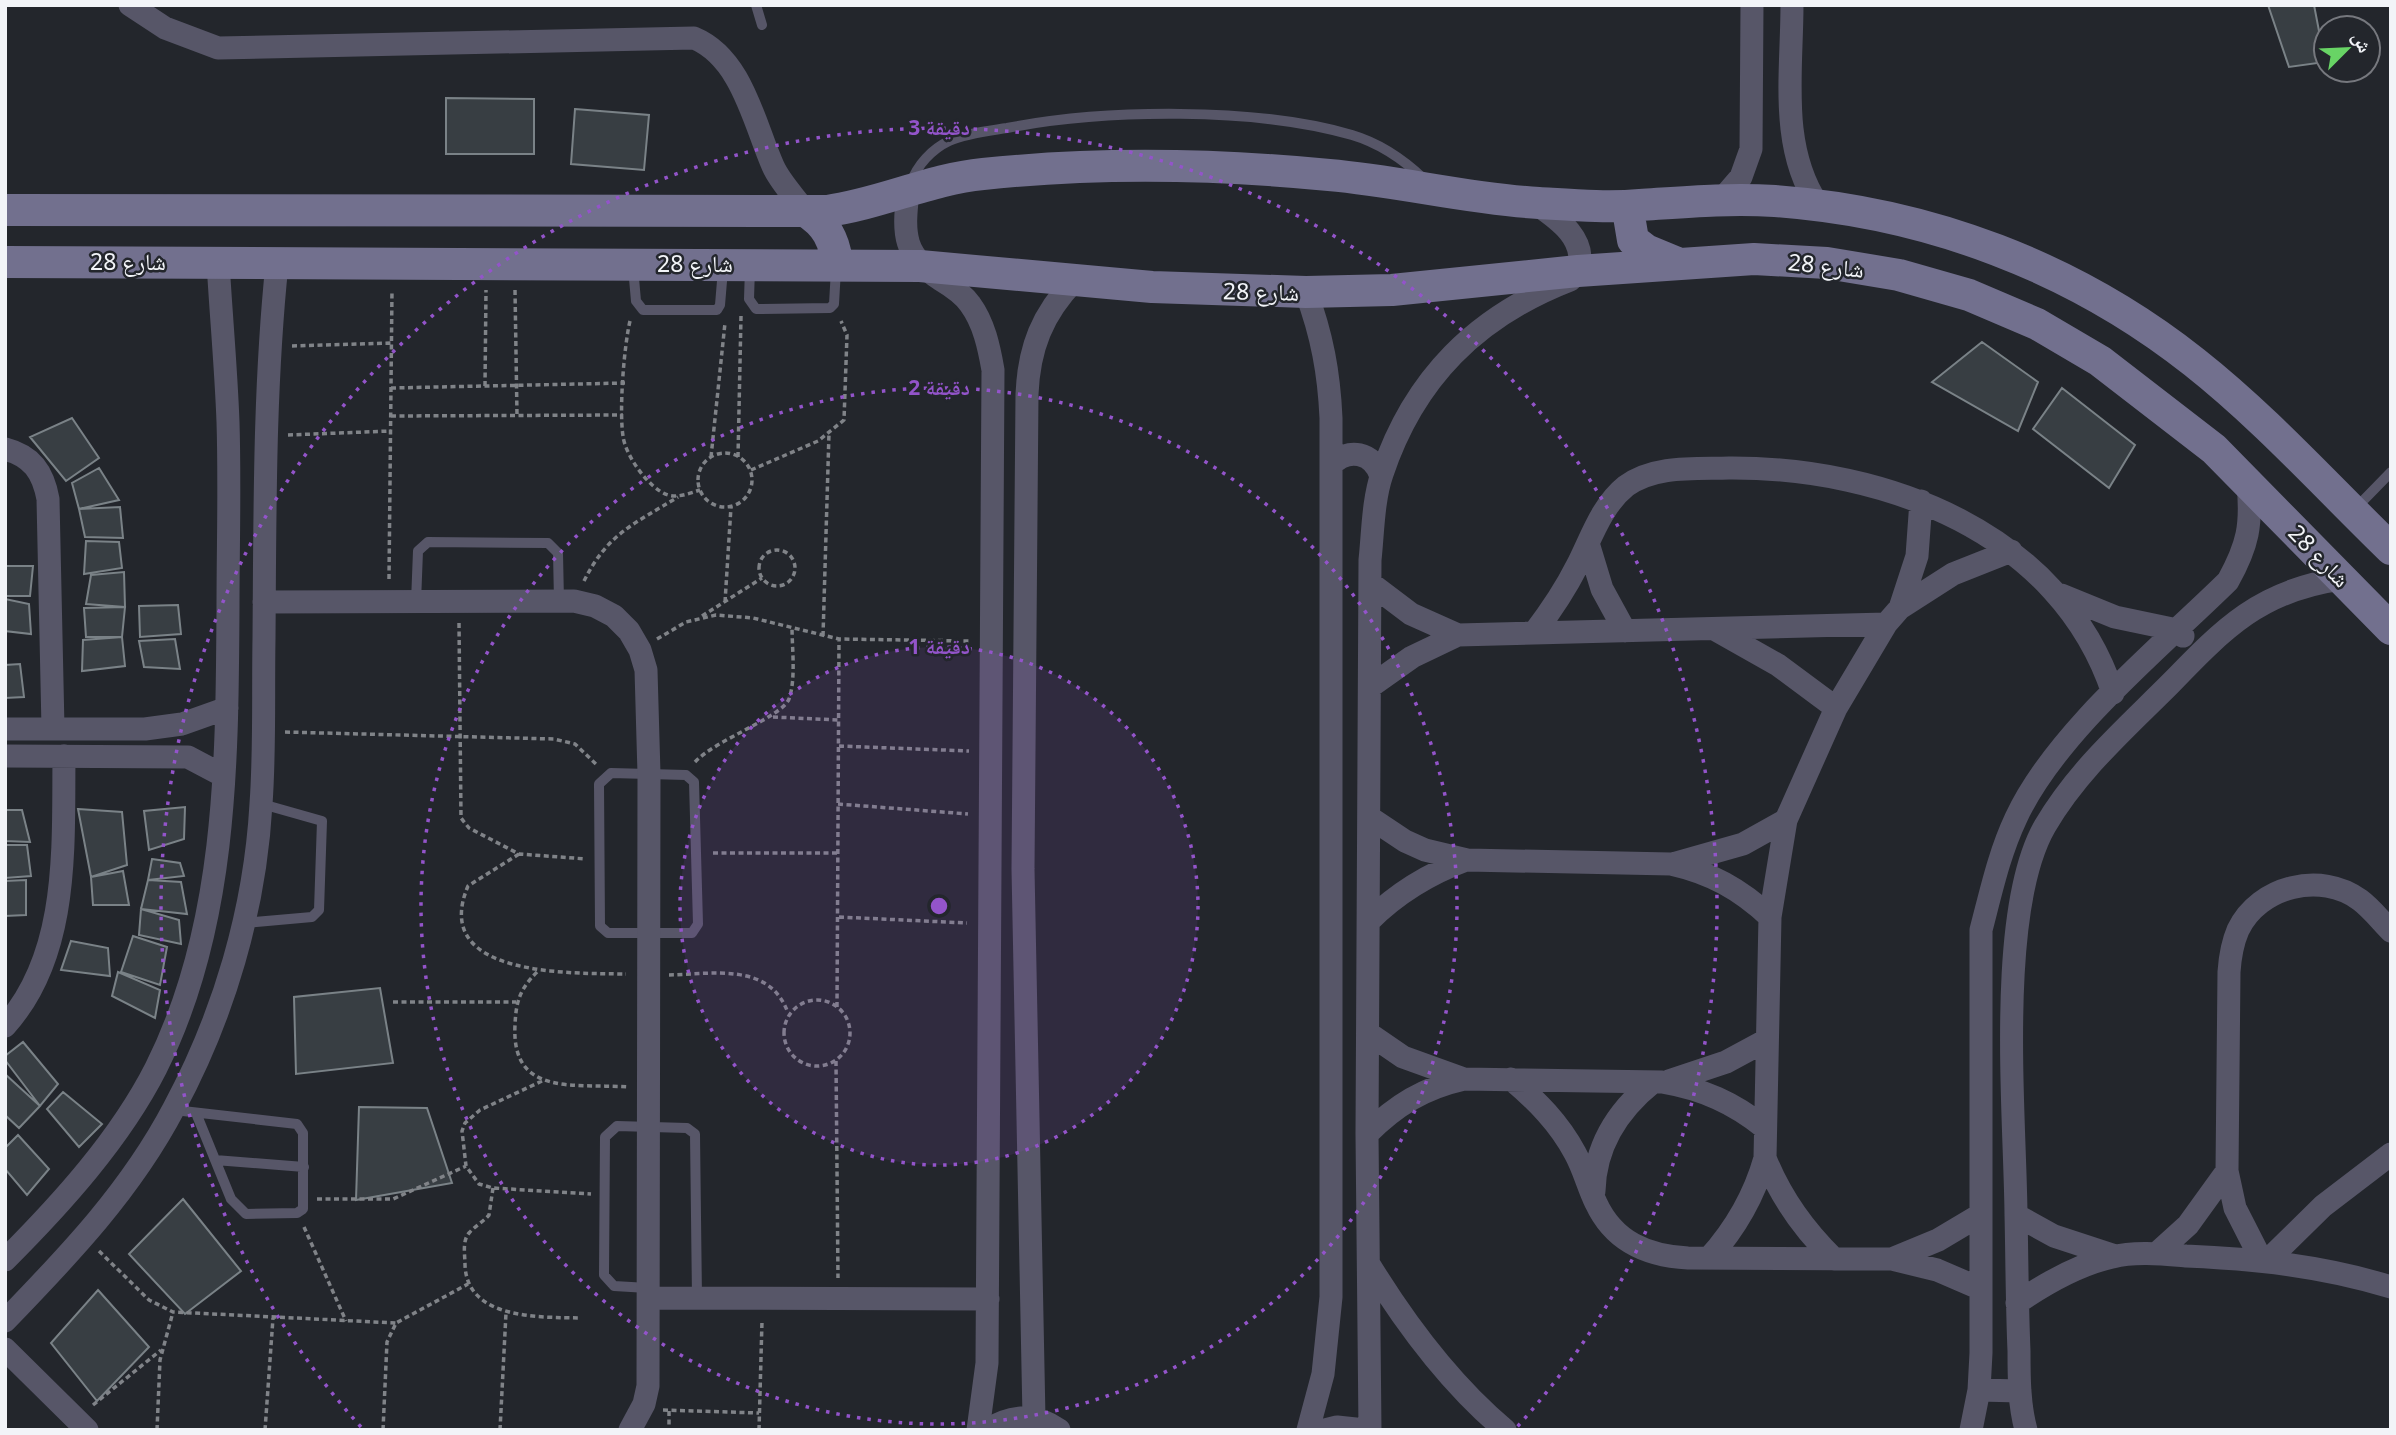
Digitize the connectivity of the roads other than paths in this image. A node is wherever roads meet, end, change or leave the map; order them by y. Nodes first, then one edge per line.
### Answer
1 (130, 5) edge
2 (756, 5) edge
3 (1752, 5) edge
4 (1793, 5) edge
5 (762, 25) dead end
6 (1752, 95) junction
7 (1792, 96) junction
8 (1434, 188) junction
9 (908, 192) junction
10 (1722, 199) junction
11 (1535, 203) junction
12 (1818, 205) junction
13 (1635, 206) junction
14 (20, 210) edge
15 (805, 211) junction
16 (20, 262) edge
17 (218, 262) junction
18 (276, 264) junction
19 (633, 264) junction
20 (737, 265) junction
21 (837, 265) junction
22 (1681, 265) junction
23 (920, 266) junction
24 (1578, 271) junction
25 (1075, 280) junction
26 (5, 281) edge
27 (1306, 292) junction
28 (995, 394) junction
29 (1027, 394) junction
30 (2248, 410) junction
31 (228, 423) junction
32 (267, 430) junction
33 (5, 449) edge
34 (2214, 449) junction
35 (1331, 465) junction
36 (2391, 472) edge
37 (1381, 476) junction
38 (2248, 484) junction
39 (1921, 502) junction
40 (2353, 512) junction
41 (1588, 543) junction
42 (2391, 548) edge
43 (2011, 551) junction
44 (2341, 579) junction
45 (1370, 583) junction
46 (2058, 593) junction
47 (416, 601) junction
48 (566, 601) junction
49 (264, 602) junction
50 (1893, 616) junction
51 (1714, 629) junction
52 (2391, 629) edge
53 (2177, 630) junction
54 (1625, 631) junction
55 (1534, 633) junction
56 (1458, 635) junction
57 (2200, 653) junction
58 (1371, 686) junction
59 (2113, 693) junction
60 (227, 708) junction
61 (1836, 709) junction
62 (53, 728) junction
63 (5, 729) edge
64 (5, 756) edge
65 (64, 756) junction
66 (649, 774) junction
67 (224, 776) junction
68 (262, 804) junction
69 (1368, 817) junction
70 (1786, 820) junction
71 (1467, 860) junction
72 (1671, 864) junction
73 (991, 868) junction
74 (1023, 869) junction
75 (1770, 917) junction
76 (1369, 921) junction
77 (244, 923) junction
78 (2391, 931) edge
79 (649, 934) junction
80 (5, 1026) edge
81 (1368, 1033) junction
82 (1765, 1041) junction
83 (2013, 1059) junction
84 (1979, 1060) junction
85 (1464, 1079) junction
86 (1511, 1079) junction
87 (1658, 1082) junction
88 (185, 1111) junction
89 (649, 1127) junction
90 (1765, 1128) junction
91 (1367, 1134) junction
92 (2391, 1154) edge
93 (1765, 1158) junction
94 (215, 1160) junction
95 (304, 1167) junction
96 (2227, 1171) junction
97 (1594, 1201) junction
98 (1980, 1215) junction
99 (2017, 1215) junction
100 (2156, 1254) junction
101 (2115, 1256) junction
102 (1709, 1258) junction
103 (1834, 1259) junction
104 (1892, 1259) junction
105 (5, 1260) edge
106 (2264, 1260) junction
107 (1369, 1264) junction
108 (2391, 1287) edge
109 (1981, 1289) junction
110 (650, 1293) junction
111 (697, 1298) junction
112 (988, 1299) junction
113 (2017, 1303) junction
114 (5, 1321) edge
115 (5, 1349) edge
116 (1979, 1390) junction
117 (2020, 1391) junction
118 (1034, 1418) junction
119 (81, 1424) edge
120 (630, 1430) edge
121 (978, 1430) edge
122 (986, 1430) edge
123 (1059, 1430) edge
124 (1308, 1430) edge
125 (1325, 1430) edge
126 (1365, 1430) edge
127 (1370, 1430) edge
128 (1505, 1430) edge
129 (1971, 1430) edge
130 (2026, 1430) edge

1 - 15 street
2 - 5 lane
3 - 6 street
4 - 7 street
6 - 7 street
6 - 10 street
7 - 12 street
8 - 9 street
8 - 9 lane
8 - 11 street
9 - 15 street
9 - 23 street
10 - 12 street
10 - 13 street
11 - 13 street
11 - 24 street
12 - 30 street
13 - 22 street
14 - 15 street
14 - 16 street
15 - 21 street
16 - 17 street, شارع 28
16 - 26 street
17 - 18 street, شارع 28
17 - 31 street
18 - 19 street, شارع 28
18 - 32 street
19 - 20 street, شارع 28
19 - 20 lane
20 - 21 street, شارع 28
20 - 21 lane
21 - 23 street, شارع 28
22 - 24 street, شارع 28
22 - 34 street, شارع 28
23 - 25 street, شارع 28
23 - 28 street
24 - 27 street, شارع 28
24 - 37 street
25 - 27 street, شارع 28
25 - 29 street
27 - 35 street
28 - 29 street
28 - 73 street
29 - 74 street
30 - 34 street
30 - 40 street
31 - 32 street
31 - 60 street
32 - 49 street
33 - 62 street
34 - 38 street, شارع 28
35 - 37 street
35 - 124 street
36 - 40 lane
37 - 45 street
38 - 44 street, شارع 28
38 - 53 street
39 - 41 street
39 - 43 street
39 - 50 street
40 - 42 street
41 - 54 street
41 - 55 street
43 - 46 street
43 - 50 street
44 - 52 street, شارع 28
44 - 57 street
45 - 56 street
45 - 58 street
46 - 53 street
46 - 59 street
47 - 48 street
47 - 48 lane
47 - 49 street
48 - 66 street
49 - 68 street
50 - 51 street
50 - 61 street
51 - 54 street
51 - 61 street
53 - 57 street
53 - 59 street
54 - 55 street
55 - 56 street
56 - 58 street
57 - 83 street
58 - 69 street
59 - 84 street
60 - 62 street
60 - 67 street
61 - 70 street
62 - 63 street
64 - 65 street
65 - 67 street
65 - 80 street
66 - 79 street
66 - 79 lane
66 - 79 lane
67 - 105 street
68 - 77 street
68 - 77 lane
69 - 71 street
69 - 76 street
70 - 72 street
70 - 75 street
71 - 72 street
71 - 76 street
72 - 75 street
73 - 74 street
73 - 112 street
74 - 118 street
75 - 82 street
76 - 81 street
77 - 88 street
78 - 96 street
79 - 89 street
81 - 85 street
81 - 91 street
82 - 87 street
82 - 90 street
83 - 84 street
83 - 99 street
84 - 98 street
85 - 86 street
85 - 91 street
86 - 87 street
86 - 97 street
87 - 90 street
87 - 97 street
88 - 94 lane
88 - 95 lane
88 - 114 street
89 - 110 street
89 - 110 lane
89 - 111 lane
90 - 93 street
91 - 107 street
92 - 106 street
93 - 102 street
93 - 103 street
94 - 95 lane
94 - 95 lane
96 - 100 street
96 - 106 street
97 - 102 street
98 - 104 street
98 - 109 street
99 - 101 street
99 - 113 street
100 - 101 street
100 - 106 street
101 - 113 street
102 - 103 street
103 - 104 street
104 - 109 street
106 - 108 street
107 - 127 street
107 - 128 street
109 - 116 street
110 - 111 street
110 - 120 street
111 - 112 street
112 - 121 street
113 - 117 street
115 - 119 street
116 - 117 street
116 - 129 street
117 - 130 street
118 - 122 street
118 - 123 street
125 - 126 street

